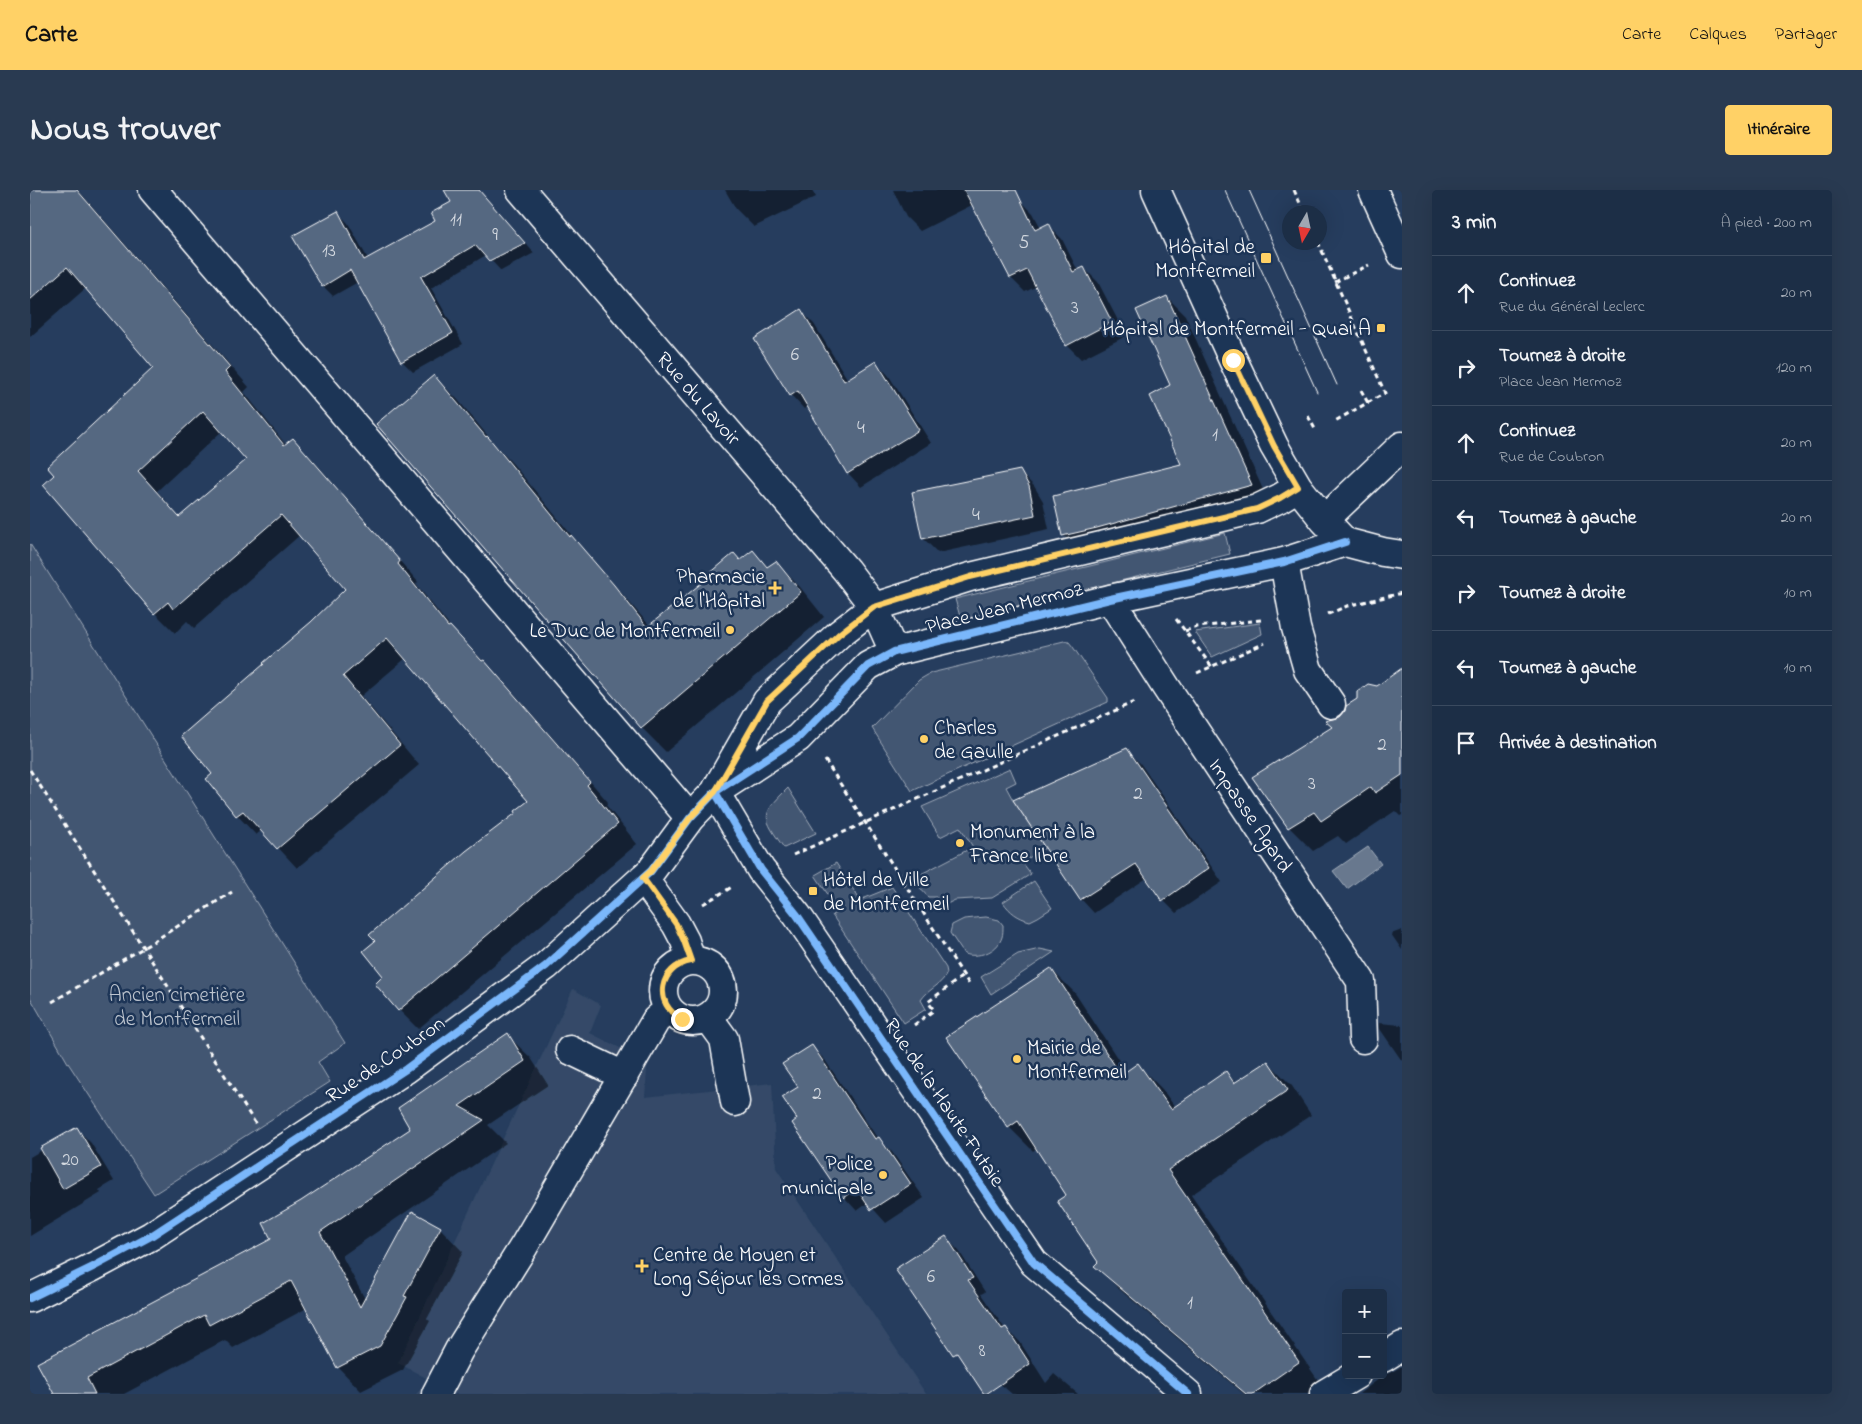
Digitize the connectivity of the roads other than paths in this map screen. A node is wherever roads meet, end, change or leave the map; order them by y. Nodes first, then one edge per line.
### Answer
1 (152, 190) edge
2 (521, 190) edge
3 (1156, 190) edge
4 (1373, 190) edge
5 (1402, 254) edge
6 (1402, 446) edge
7 (1298, 487) junction
8 (1324, 520) junction
9 (1345, 542) junction
10 (1402, 555) edge
11 (1284, 562) junction
12 (1110, 599) junction
13 (874, 607) junction
14 (894, 652) junction
15 (1331, 704) dead end
16 (715, 792) junction
17 (690, 818) junction
18 (643, 878) junction
19 (691, 961) junction
20 (668, 1009) junction
21 (708, 1017) junction
22 (1363, 1039) dead end
23 (570, 1050) dead end
24 (624, 1076) junction
25 (735, 1102) dead end
26 (30, 1298) edge
27 (1402, 1346) edge
28 (1387, 1355) edge
29 (1349, 1379) edge
30 (436, 1394) edge
31 (1188, 1394) edge
32 (1324, 1394) edge

1 - 17 street
2 - 13 street, Rue du Lavoir
3 - 7 street
4 - 5 street
6 - 8 street
7 - 8 street
7 - 13 street, Place Jean Mermoz
8 - 9 street
9 - 10 street
9 - 11 street, Place Jean Mermoz
11 - 12 street, Place Jean Mermoz
11 - 15 street
12 - 14 street, Place Jean Mermoz
12 - 22 street, Impasse Agard
13 - 14 street
13 - 16 street, Place Jean Mermoz
14 - 16 street, Place Jean Mermoz
16 - 17 street, Rue de Coubron
16 - 31 street, Rue de la Haute Futaie
17 - 18 street, Rue de Coubron
18 - 19 street
18 - 26 street, Rue de Coubron
19 - 20 street
19 - 21 street
20 - 21 street
20 - 24 street
21 - 25 street
23 - 24 street
24 - 30 street
27 - 28 street
29 - 32 street

